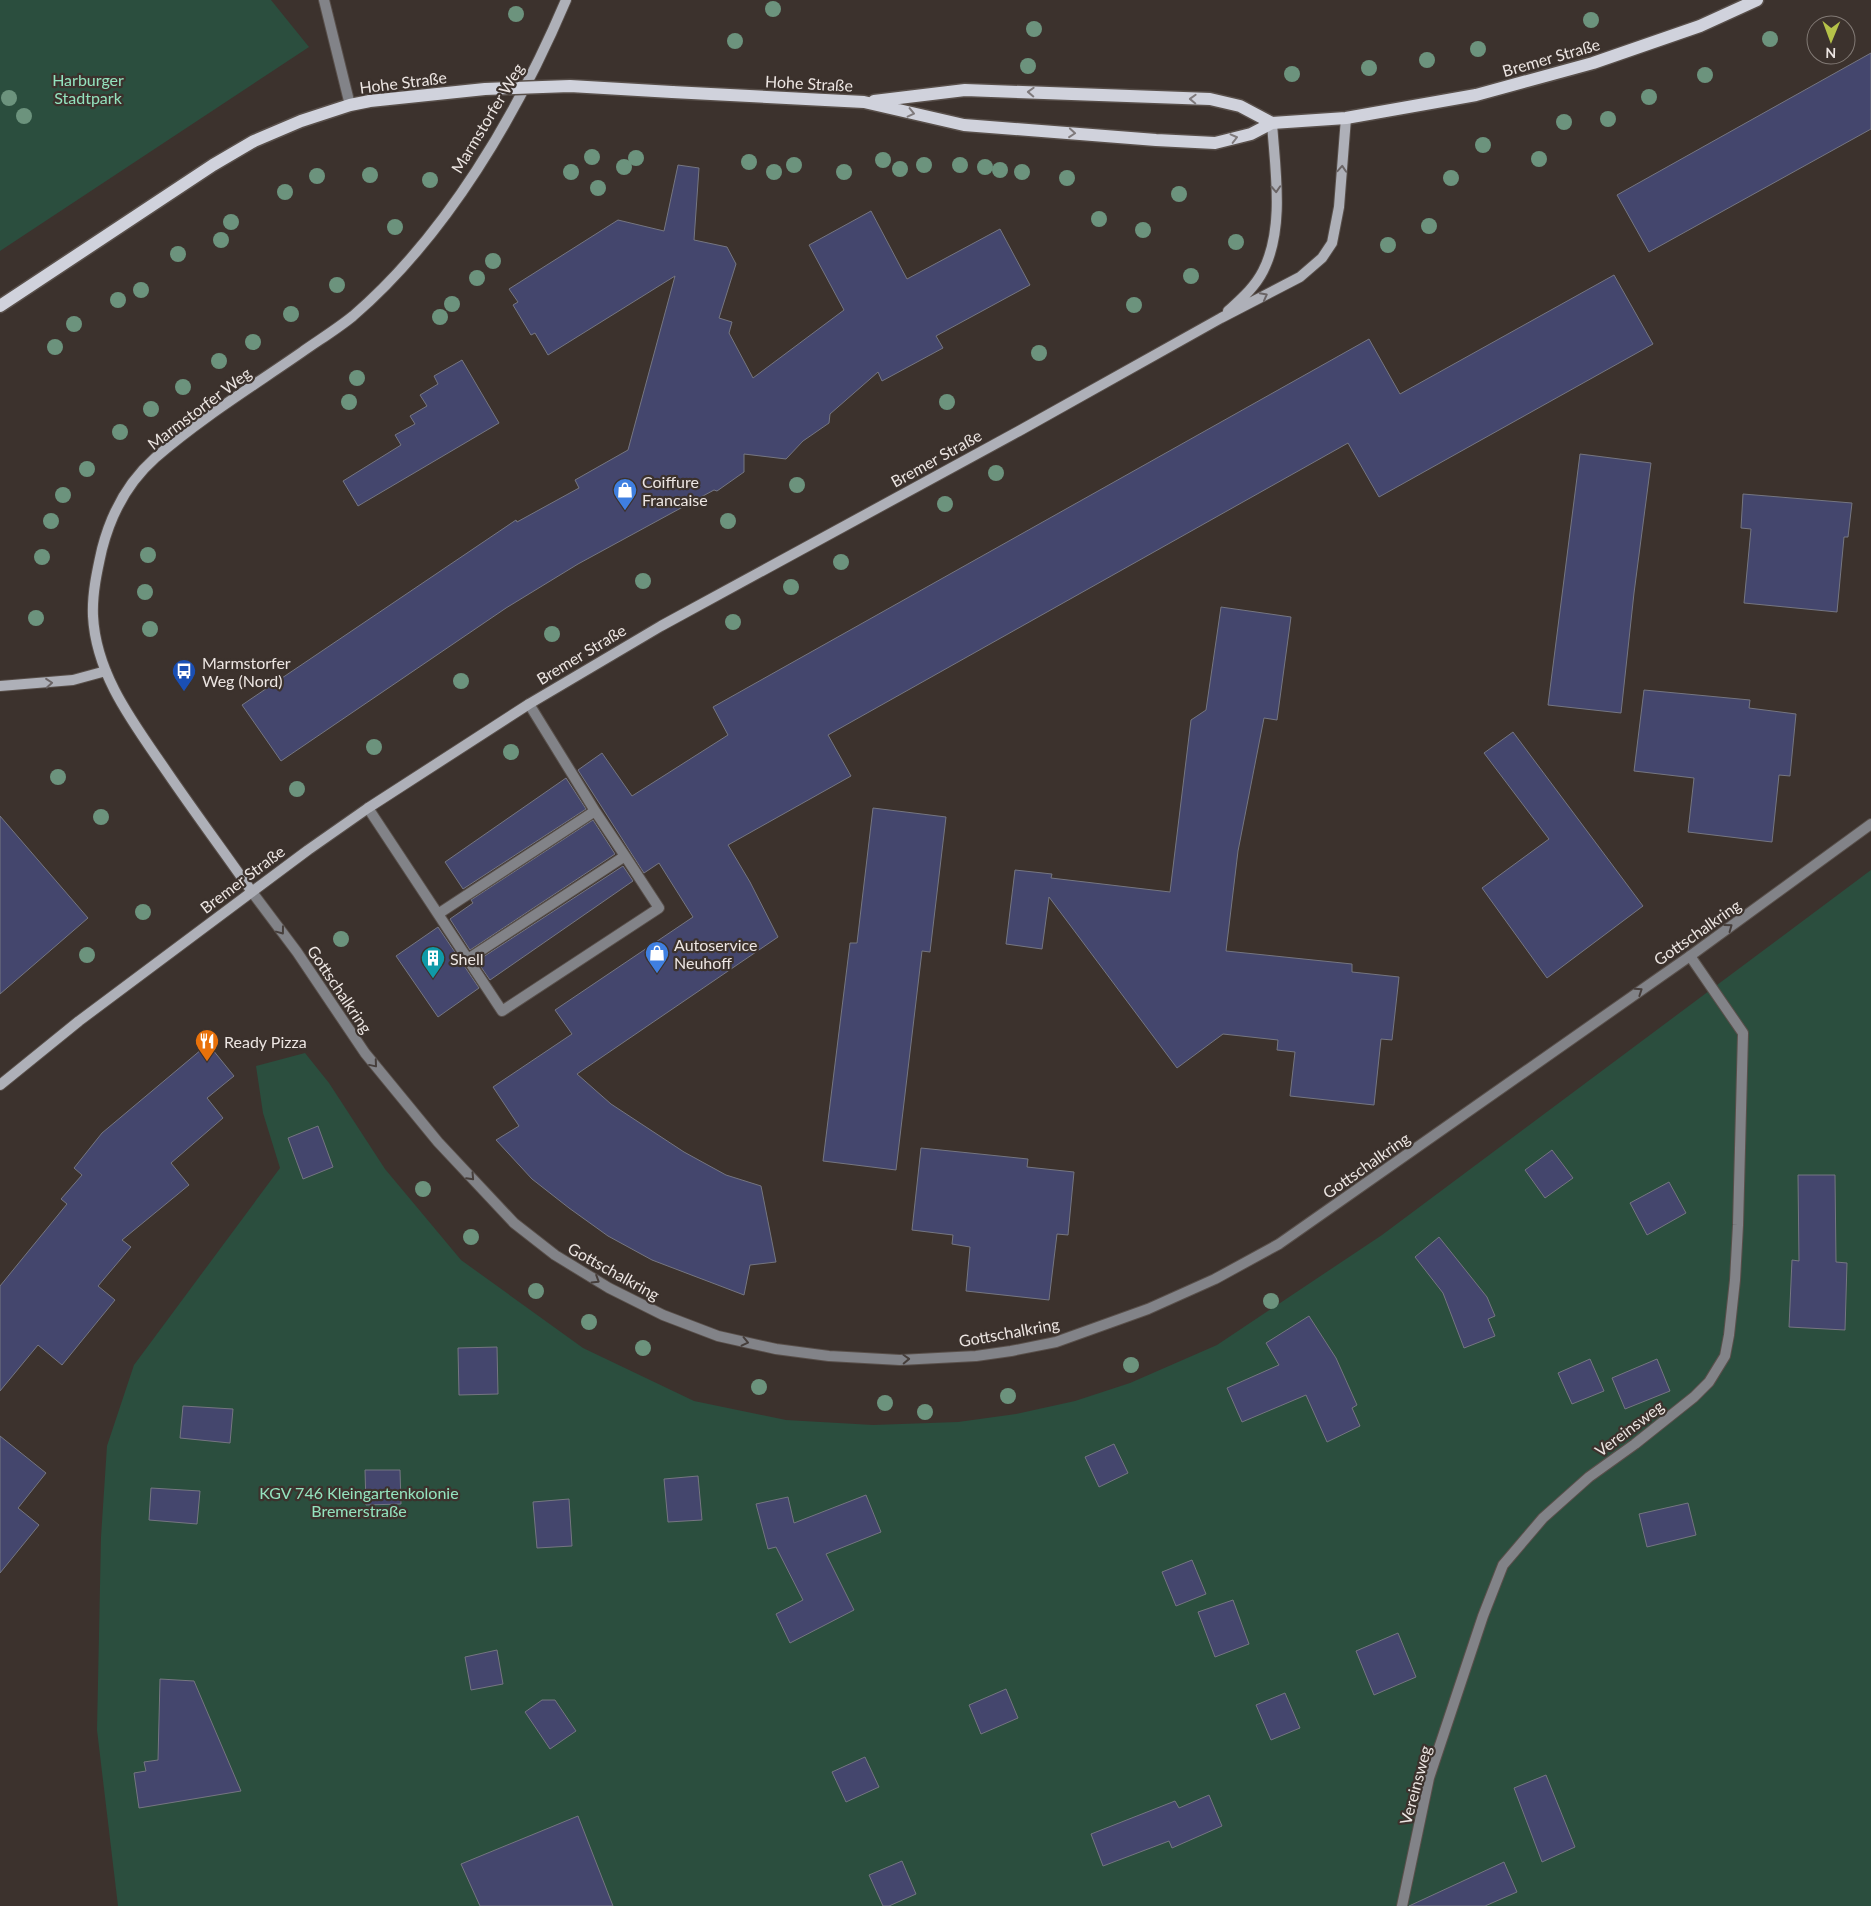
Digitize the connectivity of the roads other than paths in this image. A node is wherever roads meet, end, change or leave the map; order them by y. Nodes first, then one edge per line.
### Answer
1 (324, 0) edge
2 (566, 0) edge
3 (1757, 0) edge
4 (864, 102) junction
5 (350, 106) junction
6 (1346, 118) junction
7 (1272, 123) junction
8 (0, 306) edge
9 (1221, 318) junction
10 (106, 671) junction
11 (0, 686) edge
12 (529, 704) junction
13 (368, 808) junction
14 (595, 811) junction
15 (1871, 824) edge
16 (625, 856) junction
17 (252, 892) junction
18 (438, 914) junction
19 (1690, 956) junction
20 (468, 959) junction
21 (0, 1085) edge
22 (1402, 1906) edge

1 - 5 street
2 - 10 main road, Marmstorfer Weg
3 - 6 main road, Bremer Straße
4 - 5 main road, Hohe Straße, bridge
7 -> 4 main road, Hohe Straße
4 -> 7 main road, Hohe Straße
5 - 8 main road, Hohe Straße
6 - 7 main road, Bremer Straße
9 -> 6 main road, Bremer Straße
7 -> 9 main road, Bremer Straße
9 - 12 main road, Bremer Straße
11 -> 10 main road
10 - 17 main road, Marmstorfer Weg
12 - 13 main road, Bremer Straße
12 - 14 street
13 - 17 main road, Bremer Straße
13 - 18 street
14 - 16 street
14 - 18 street
19 -> 15 street, Gottschalkring
16 - 20 street
16 - 20 street
17 -> 19 street, Gottschalkring
17 - 21 main road, Bremer Straße
18 - 20 street
19 - 22 street, Vereinsweg

